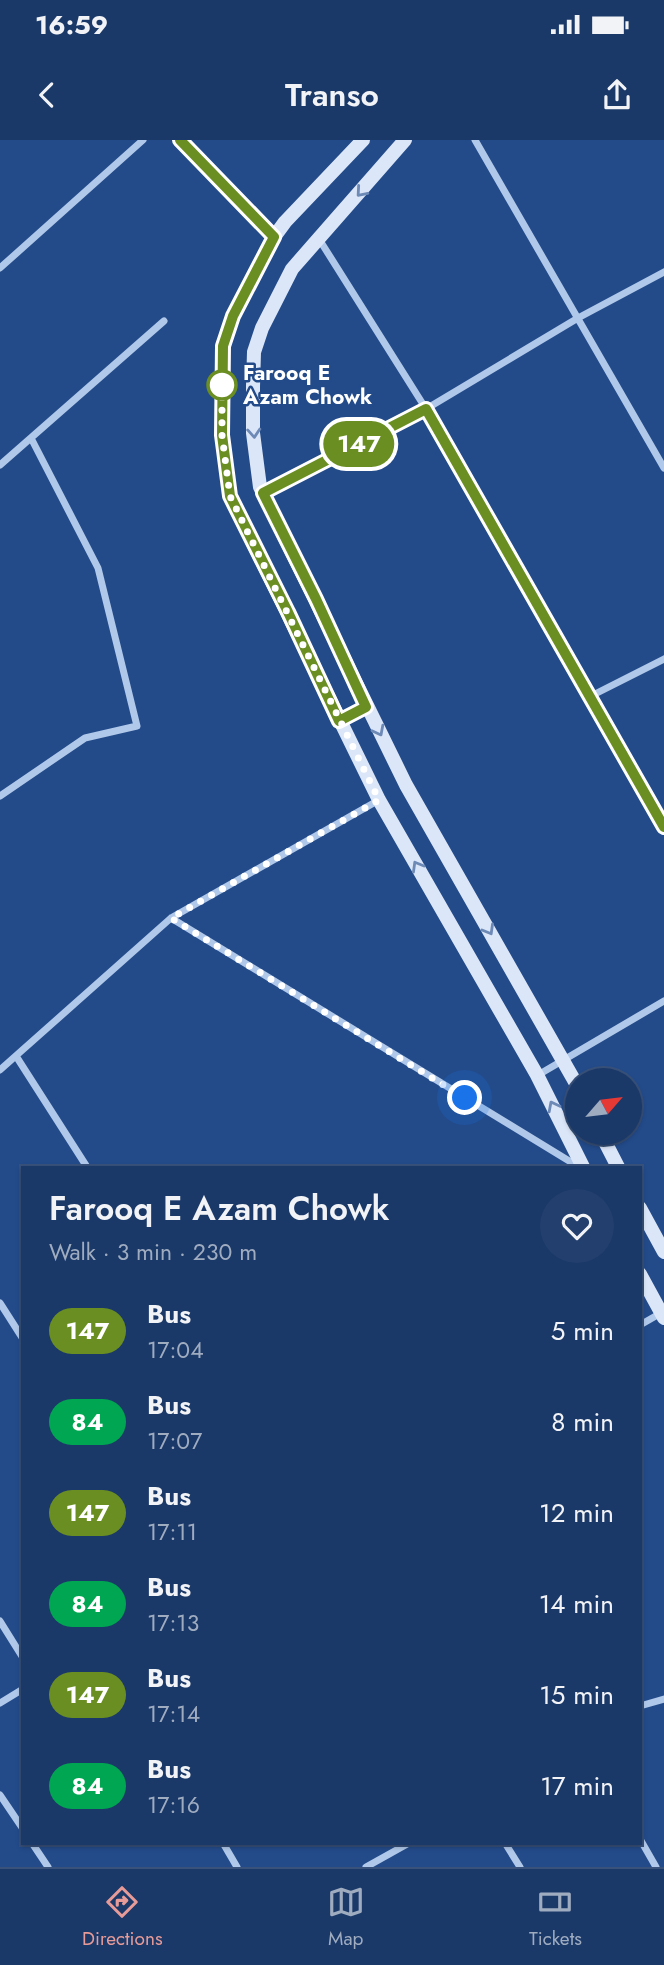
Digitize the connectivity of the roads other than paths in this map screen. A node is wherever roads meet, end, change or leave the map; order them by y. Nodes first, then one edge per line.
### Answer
1 (143, 140) edge
2 (180, 140) edge
3 (363, 140) edge
4 (405, 140) edge
5 (475, 140) edge
6 (274, 237) junction
7 (319, 239) junction
8 (0, 268) edge
9 (664, 272) edge
10 (578, 318) junction
11 (164, 321) dead end
12 (426, 409) junction
13 (32, 438) junction
14 (0, 465) edge
15 (664, 468) edge
16 (263, 493) junction
17 (664, 659) edge
18 (589, 697) junction
19 (366, 707) junction
20 (339, 721) junction
21 (0, 783) edge
22 (3, 794) edge
23 (379, 800) junction
24 (664, 827) edge
25 (171, 918) junction
26 (664, 1001) edge
27 (16, 1056) junction
28 (564, 1060) junction
29 (568, 1068) edge
30 (0, 1070) edge
31 (537, 1075) junction
32 (607, 1145) edge
33 (86, 1166) edge
34 (579, 1166) edge
35 (581, 1166) edge
36 (617, 1166) edge
37 (642, 1212) edge
38 (664, 1252) edge
39 (642, 1278) edge
40 (0, 1303) edge
41 (663, 1315) edge
42 (642, 1324) edge
43 (21, 1336) edge
44 (0, 1620) edge
45 (21, 1655) edge
46 (21, 1690) edge
47 (664, 1699) edge
48 (0, 1703) edge
49 (642, 1705) edge
50 (0, 1795) edge
51 (21, 1826) edge
52 (642, 1842) edge
53 (33, 1845) edge
54 (224, 1845) edge
55 (405, 1845) edge
56 (506, 1845) edge
57 (48, 1867) edge
58 (237, 1867) edge
59 (366, 1867) edge
60 (520, 1867) edge
61 (656, 1867) edge

1 - 8 street
2 - 6 street
3 - 6 street
4 -> 7 street
5 - 10 street
6 - 20 street
7 - 12 street
7 -> 16 street
9 - 10 street
10 - 12 street
10 - 15 street
11 - 13 street
12 - 16 street
12 - 18 street
13 - 14 street
13 - 22 street
16 - 19 street
17 - 18 street
18 - 24 street
19 - 20 street
19 -> 28 street
20 - 23 street
21 - 22 street
23 - 25 street
31 -> 23 street
25 - 27 street
25 - 34 street
26 - 28 street
27 - 30 street
27 - 33 street
28 - 29 street
28 - 31 street
35 -> 31 street
32 - 36 street
37 - 38 street
39 - 41 street
40 - 43 street
41 - 42 street
44 - 45 street
46 - 48 street
47 - 49 street
50 - 51 street
52 - 61 street
53 - 57 street
54 - 58 street
55 - 59 street
56 - 60 street

